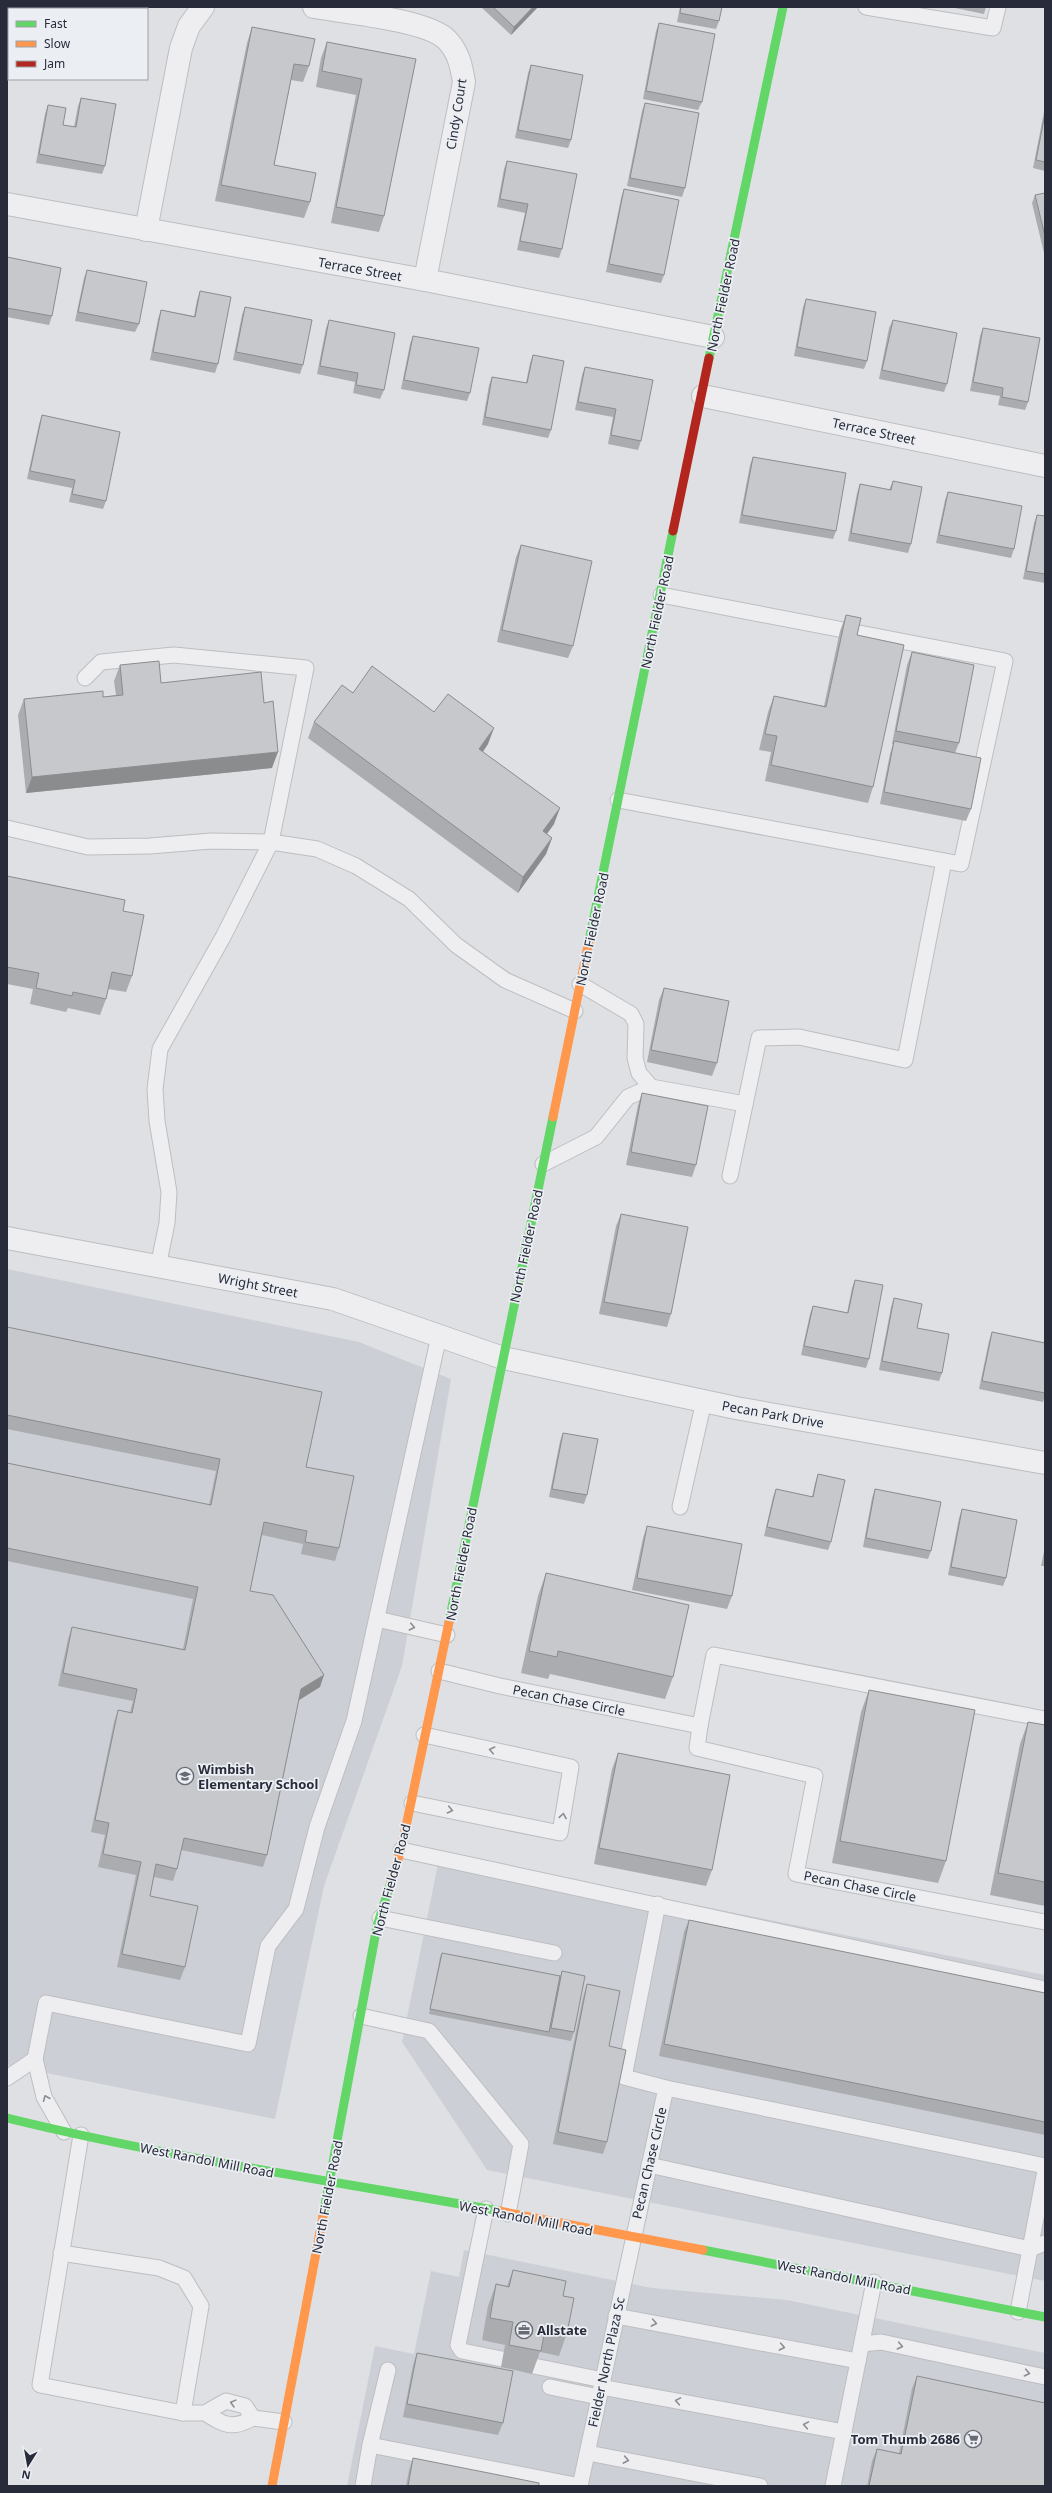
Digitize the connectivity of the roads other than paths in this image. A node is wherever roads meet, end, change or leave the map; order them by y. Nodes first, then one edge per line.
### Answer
1 (203, 7) edge
2 (314, 7) edge
3 (783, 7) edge
4 (866, 7) edge
5 (998, 7) edge
6 (7, 204) edge
7 (146, 230) junction
8 (425, 280) junction
9 (713, 338) junction
10 (703, 396) junction
11 (1045, 466) edge
12 (661, 595) junction
13 (86, 678) dead end
14 (618, 800) junction
15 (7, 828) edge
16 (271, 842) junction
17 (944, 861) junction
18 (580, 984) junction
19 (575, 1011) junction
20 (652, 1087) junction
21 (745, 1104) junction
22 (543, 1164) junction
23 (730, 1176) dead end
24 (7, 1238) edge
25 (158, 1267) junction
26 (438, 1336) junction
27 (503, 1358) junction
28 (704, 1401) junction
29 (1045, 1463) edge
30 (680, 1507) dead end
31 (377, 1619) junction
32 (447, 1635) junction
33 (439, 1671) junction
34 (1045, 1719) edge
35 (700, 1726) junction
36 (424, 1735) junction
37 (412, 1802) junction
38 (401, 1850) junction
39 (658, 1904) junction
40 (380, 1918) junction
41 (1045, 1922) edge
42 (554, 1953) dead end
43 (1045, 1989) edge
44 (361, 2016) junction
45 (35, 2059) junction
46 (7, 2078) edge
47 (666, 2088) junction
48 (7, 2118) edge
49 (64, 2132) junction
50 (81, 2135) junction
51 (649, 2165) junction
52 (1045, 2166) edge
53 (1045, 2171) edge
54 (330, 2183) junction
55 (486, 2210) junction
56 (508, 2214) junction
57 (632, 2238) junction
58 (1045, 2243) edge
59 (1030, 2249) junction
60 (62, 2252) junction
61 (874, 2282) junction
62 (1018, 2312) junction
63 (616, 2316) junction
64 (1045, 2317) edge
65 (862, 2344) junction
66 (502, 2359) dead end
67 (858, 2361) junction
68 (534, 2366) edge
69 (388, 2370) dead end
70 (1045, 2377) edge
71 (550, 2387) dead end
72 (601, 2388) junction
73 (183, 2413) junction
74 (205, 2413) junction
75 (253, 2418) junction
76 (284, 2422) junction
77 (844, 2432) junction
78 (370, 2445) junction
79 (588, 2453) junction
80 (272, 2486) edge
81 (363, 2486) edge
82 (580, 2486) edge
83 (760, 2486) edge
84 (833, 2486) edge

1 - 7 street
2 - 8 street, Cindy Court
3 - 9 main road, North Fielder Road
4 - 5 lane
6 - 7 street, Terrace Street
7 - 8 street, Terrace Street
8 - 9 street, Terrace Street
9 - 10 main road, North Fielder Road
10 - 11 street, Terrace Street
10 - 12 main road, North Fielder Road
12 - 14 main road, North Fielder Road
12 - 17 lane
13 - 16 lane
14 - 17 lane
14 - 18 main road, North Fielder Road
15 - 16 lane
16 - 19 lane
16 - 25 lane
17 - 21 lane
18 - 19 main road, North Fielder Road
18 - 20 lane
19 - 22 main road, North Fielder Road
20 - 21 lane
20 - 22 lane
21 - 23 lane
22 - 27 main road, North Fielder Road
24 - 25 street, Wright Street
25 - 26 street, Wright Street
26 - 27 street, Wright Street
26 - 31 lane
27 - 28 street, Pecan Park Drive
27 - 32 main road, North Fielder Road
28 - 29 street, Pecan Park Drive
28 - 30 lane
31 -> 32 lane
31 - 45 lane
32 - 33 main road, North Fielder Road
33 - 35 lane, Pecan Chase Circle
33 - 36 main road, North Fielder Road
34 - 35 lane, Pecan Chase Circle
35 - 41 lane, Pecan Chase Circle
36 - 37 main road, North Fielder Road
37 -> 36 lane
37 - 38 main road, North Fielder Road
38 - 39 lane
38 - 40 main road, North Fielder Road
39 - 43 lane
39 - 47 lane
40 - 42 lane
40 - 44 main road, North Fielder Road
44 - 54 main road, North Fielder Road
44 - 56 lane
45 - 46 lane
49 -> 45 lane
47 - 51 lane, Pecan Chase Circle
47 - 52 lane
48 - 49 main road, West Randol Mill Road
49 - 50 main road, West Randol Mill Road
50 - 54 main road, West Randol Mill Road
50 - 60 lane
51 - 57 lane, Pecan Chase Circle
51 - 59 lane
53 - 59 lane
54 - 55 main road, West Randol Mill Road
54 - 76 main road, North Fielder Road
55 - 56 main road, West Randol Mill Road
55 - 66 lane
56 - 57 main road, West Randol Mill Road
57 - 61 main road, West Randol Mill Road
57 - 63 lane, Fielder North Plaza Sc
58 - 59 lane
59 - 62 lane
60 - 73 lane
60 - 73 lane
61 - 62 main road, West Randol Mill Road
61 - 65 lane
62 - 64 main road, West Randol Mill Road
63 -> 67 lane
63 - 72 lane, Fielder North Plaza Sc
65 - 67 lane
65 -> 70 lane
67 - 77 lane
68 - 72 lane
69 - 78 lane
71 - 72 lane
77 -> 72 lane
72 - 79 lane, Fielder North Plaza Sc
73 - 74 lane
74 - 75 lane
75 -> 74 lane
75 - 76 lane
76 - 80 main road, North Fielder Road
77 - 84 lane
78 - 81 lane
78 - 82 lane
79 - 82 lane, Fielder North Plaza Sc
79 -> 83 lane

